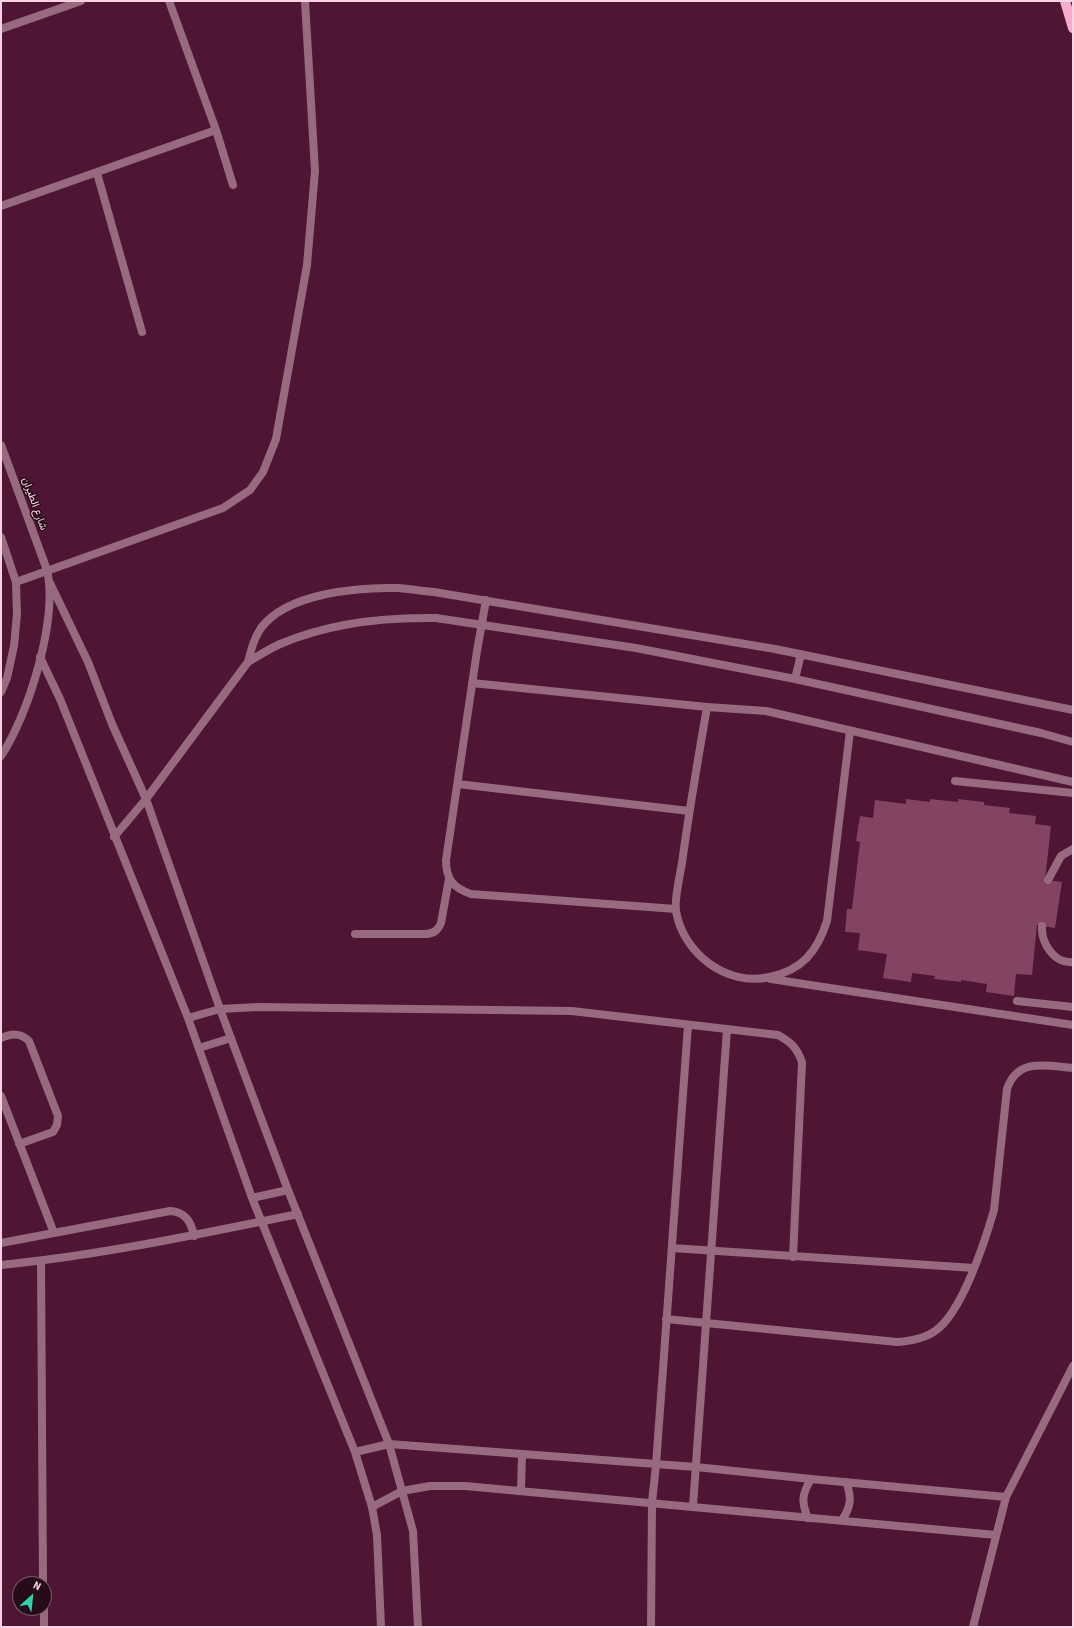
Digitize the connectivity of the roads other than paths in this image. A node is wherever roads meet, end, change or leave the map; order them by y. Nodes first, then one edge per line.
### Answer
1 (81, 1) edge
2 (169, 1) edge
3 (305, 1) edge
4 (1065, 1) edge
5 (1073, 28) edge
6 (1, 29) edge
7 (216, 130) junction
8 (97, 173) junction
9 (233, 185) dead end
10 (1, 206) edge
11 (142, 332) dead end
12 (1, 446) edge
13 (1, 537) edge
14 (47, 570) junction
15 (16, 582) junction
16 (50, 583) junction
17 (486, 600) junction
18 (481, 625) junction
19 (801, 654) junction
20 (40, 657) junction
21 (248, 662) junction
22 (795, 679) junction
23 (472, 683) junction
24 (1, 692) edge
25 (707, 707) junction
26 (1073, 710) edge
27 (850, 731) junction
28 (1073, 742) edge
29 (1, 756) edge
30 (955, 781) dead end
31 (1073, 782) edge
32 (458, 784) junction
33 (1073, 793) edge
34 (146, 799) junction
35 (689, 811) junction
36 (114, 837) junction
37 (1073, 849) edge
38 (449, 879) junction
39 (1048, 880) dead end
40 (676, 909) junction
41 (1042, 926) dead end
42 (355, 934) dead end
43 (1073, 962) edge
44 (766, 978) junction
45 (1016, 1001) dead end
46 (1073, 1007) edge
47 (220, 1009) junction
48 (188, 1018) junction
49 (688, 1025) junction
50 (1073, 1026) edge
51 (727, 1029) junction
52 (1, 1038) edge
53 (231, 1038) junction
54 (199, 1048) junction
55 (1073, 1068) edge
56 (1, 1096) edge
57 (19, 1144) junction
58 (288, 1190) junction
59 (252, 1198) junction
60 (298, 1214) junction
61 (263, 1221) junction
62 (54, 1233) junction
63 (194, 1236) junction
64 (1, 1243) edge
65 (672, 1248) junction
66 (710, 1252) junction
67 (794, 1257) junction
68 (41, 1261) junction
69 (1, 1265) edge
70 (974, 1268) junction
71 (666, 1319) junction
72 (706, 1323) junction
73 (1073, 1366) edge
74 (389, 1444) junction
75 (355, 1452) junction
76 (522, 1455) junction
77 (656, 1465) junction
78 (696, 1467) junction
79 (811, 1479) junction
80 (846, 1482) junction
81 (402, 1491) junction
82 (521, 1491) junction
83 (1006, 1497) junction
84 (652, 1502) junction
85 (693, 1506) junction
86 (372, 1507) junction
87 (808, 1518) junction
88 (842, 1520) junction
89 (996, 1535) junction
90 (43, 1576) edge
91 (44, 1616) edge
92 (44, 1627) edge
93 (381, 1627) edge
94 (418, 1627) edge
95 (651, 1627) edge
96 (973, 1627) edge

1 - 6 street
2 - 7 street
3 - 14 street
4 - 5 main road
7 - 8 street
7 - 9 street
8 - 10 street
8 - 11 street
12 - 14 street, شارع الطيران
13 - 15 street
14 - 15 street
14 - 16 street, شارع الطيران
15 - 24 street
16 - 20 street
16 - 34 street
17 - 18 street
17 - 19 street
17 - 21 street
18 - 21 street
18 - 22 street
18 - 23 street
19 - 22 street
19 - 26 street
20 - 29 street
20 - 36 street
21 - 34 street
22 - 28 street
23 - 25 street
23 - 32 street
25 - 27 street
25 - 35 street
27 - 31 street
27 - 44 street
30 - 33 street
32 - 35 street
32 - 38 street
34 - 36 street
34 - 47 street
35 - 40 street
36 - 48 street
37 - 39 street
38 - 40 street
38 - 42 street
40 - 44 street
41 - 43 street
44 - 50 street
45 - 46 street
47 - 48 street
47 - 49 street
47 - 53 street
48 - 54 street
49 - 51 street
49 - 65 street
51 - 66 street
51 - 67 street
52 - 57 street
53 - 54 street
53 - 58 street
54 - 59 street
55 - 70 street
56 - 57 street
57 - 62 street
58 - 59 street
58 - 60 street
59 - 61 street
60 - 61 street
60 - 74 street
61 - 63 street
61 - 75 street
62 - 63 street
62 - 64 street
63 - 68 street
65 - 66 street
65 - 71 street
66 - 67 street
66 - 72 street
67 - 70 street
68 - 69 street
68 - 90 street
70 - 72 street
71 - 72 street
71 - 77 street
72 - 78 street
73 - 83 street
74 - 75 street
74 - 76 street
74 - 81 street
75 - 86 street
76 - 77 street
76 - 82 street
77 - 78 street
77 - 84 street
78 - 79 street
78 - 85 street
79 - 80 street
79 - 87 street
80 - 83 street
80 - 88 street
81 - 82 street
81 - 86 street
81 - 94 street
82 - 84 street
83 - 89 street
84 - 85 street
84 - 95 street
85 - 87 street
86 - 93 street
87 - 88 street
88 - 89 street
89 - 96 street
91 - 92 street

